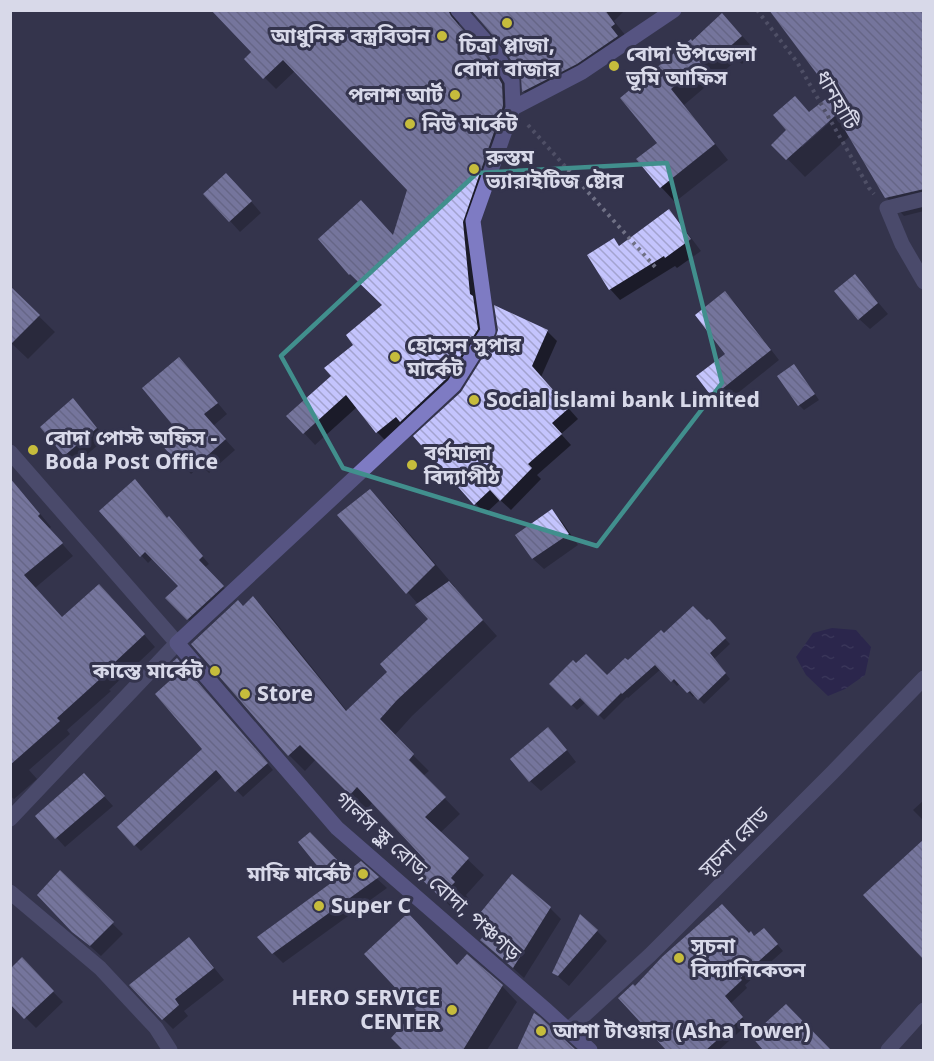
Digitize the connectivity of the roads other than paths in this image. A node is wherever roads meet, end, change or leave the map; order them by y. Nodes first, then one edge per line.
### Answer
1 (458, 10) edge
2 (674, 10) edge
3 (513, 108) junction
4 (924, 199) edge
5 (924, 282) edge
6 (10, 452) edge
7 (177, 642) junction
8 (924, 678) edge
9 (10, 819) edge
10 (10, 892) edge
11 (924, 1010) edge
12 (568, 1030) junction
13 (170, 1050) edge
14 (590, 1050) edge
15 (888, 1050) edge

1 - 3 street
2 - 3 street
3 - 7 street
4 - 5 street
6 - 7 street
7 - 9 street
7 - 12 street, গার্লস স্কুল রোড, বোদা, পঞ্চগড়
8 - 12 street, সূচনা রোড
10 - 13 street
11 - 15 street
12 - 14 street, গার্লস স্কুল রোড, বোদা, পঞ্চগড়

